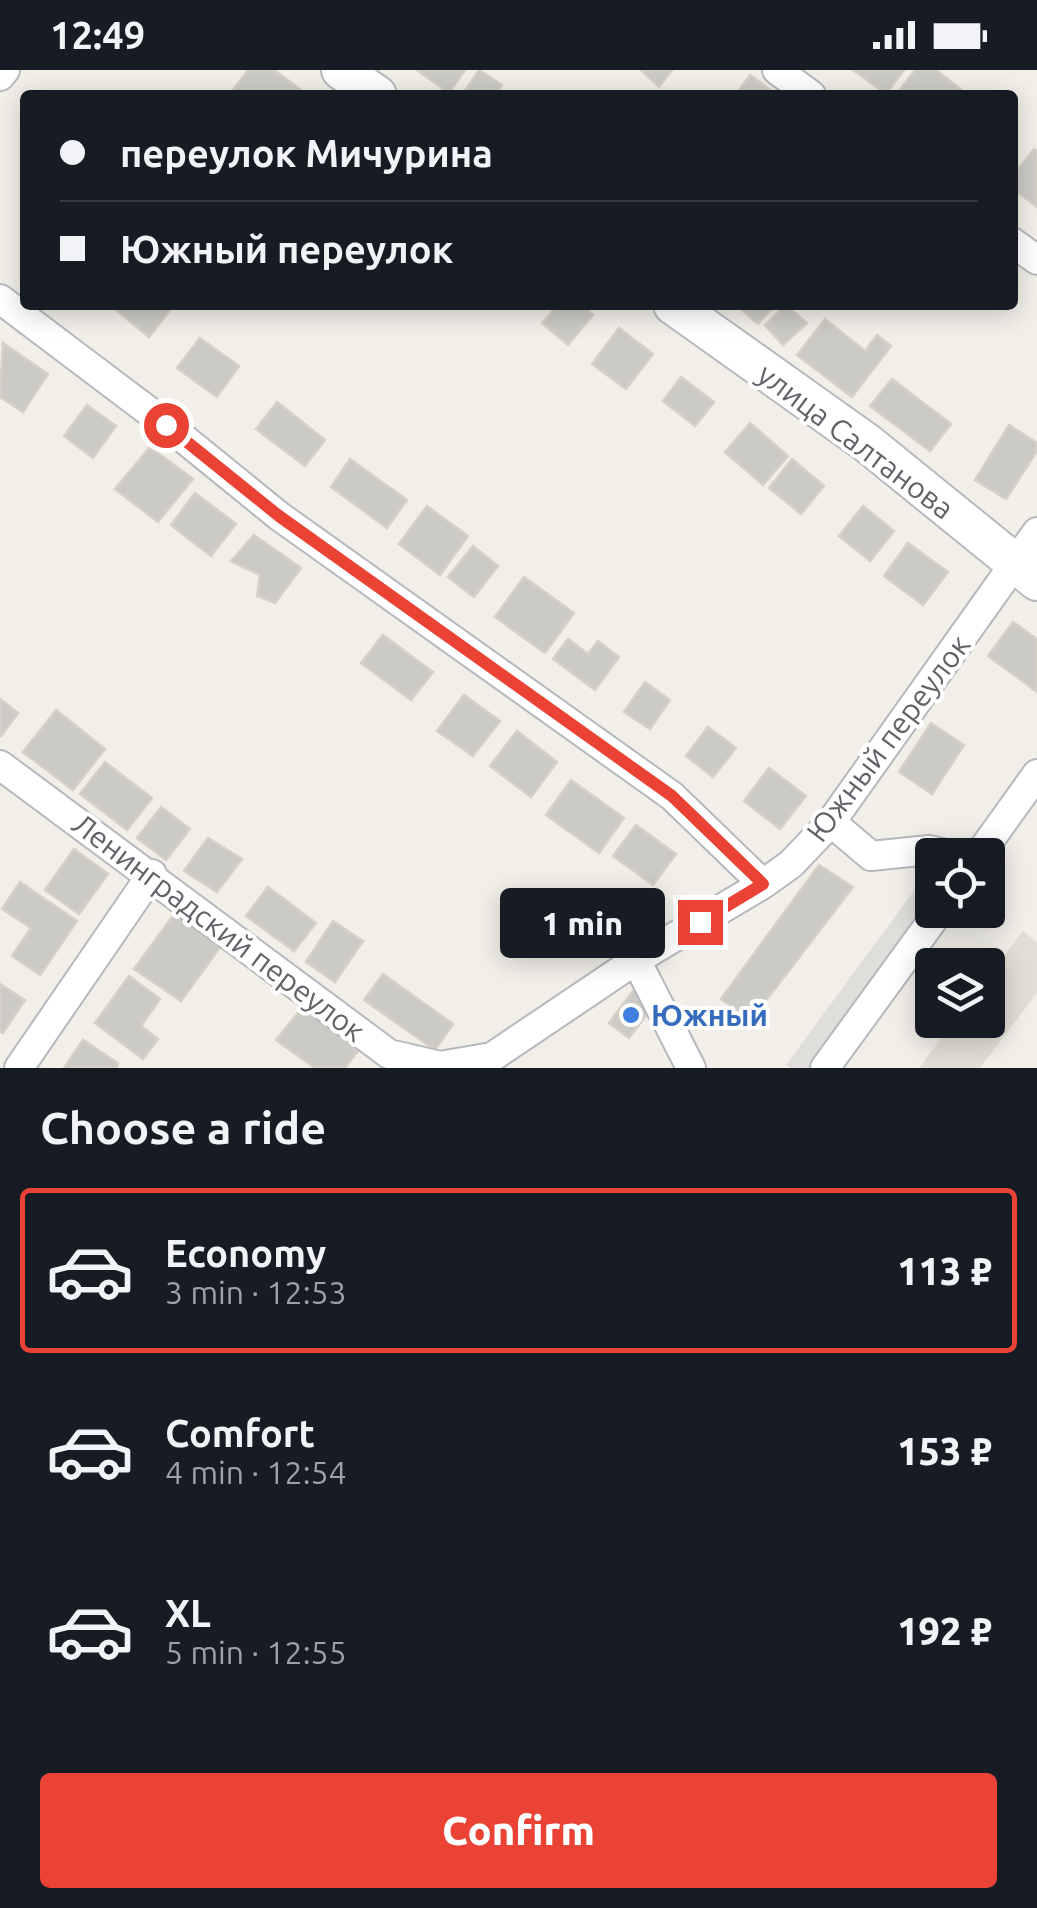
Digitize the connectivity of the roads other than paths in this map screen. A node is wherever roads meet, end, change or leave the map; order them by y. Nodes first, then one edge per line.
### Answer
1 (5, 70) edge
2 (342, 70) edge
3 (777, 70) edge
4 (0, 76) edge
5 (370, 90) edge
6 (804, 90) edge
7 (0, 299) edge
8 (680, 310) edge
9 (1037, 532) edge
10 (1026, 573) edge
11 (0, 764) edge
12 (1037, 774) edge
13 (831, 822) junction
14 (991, 838) edge
15 (915, 851) edge
16 (152, 874) junction
17 (763, 884) junction
18 (927, 928) edge
19 (636, 960) junction
20 (487, 1062) edge
21 (19, 1068) edge
22 (692, 1068) edge
23 (826, 1068) edge

1 - 4 street
2 - 5 main road
3 - 6 street
7 - 17 street
8 - 10 main road, улица Салтанова
9 - 10 street, Южный переулок
10 - 13 street, Южный переулок
11 - 16 street, Ленинградский переулок
12 - 14 street
13 - 15 street
13 - 17 street, Южный переулок
16 - 20 street, Ленинградский переулок
16 - 21 street
17 - 19 street, Южный переулок
18 - 23 street
19 - 20 street, Южный переулок
19 - 22 street

